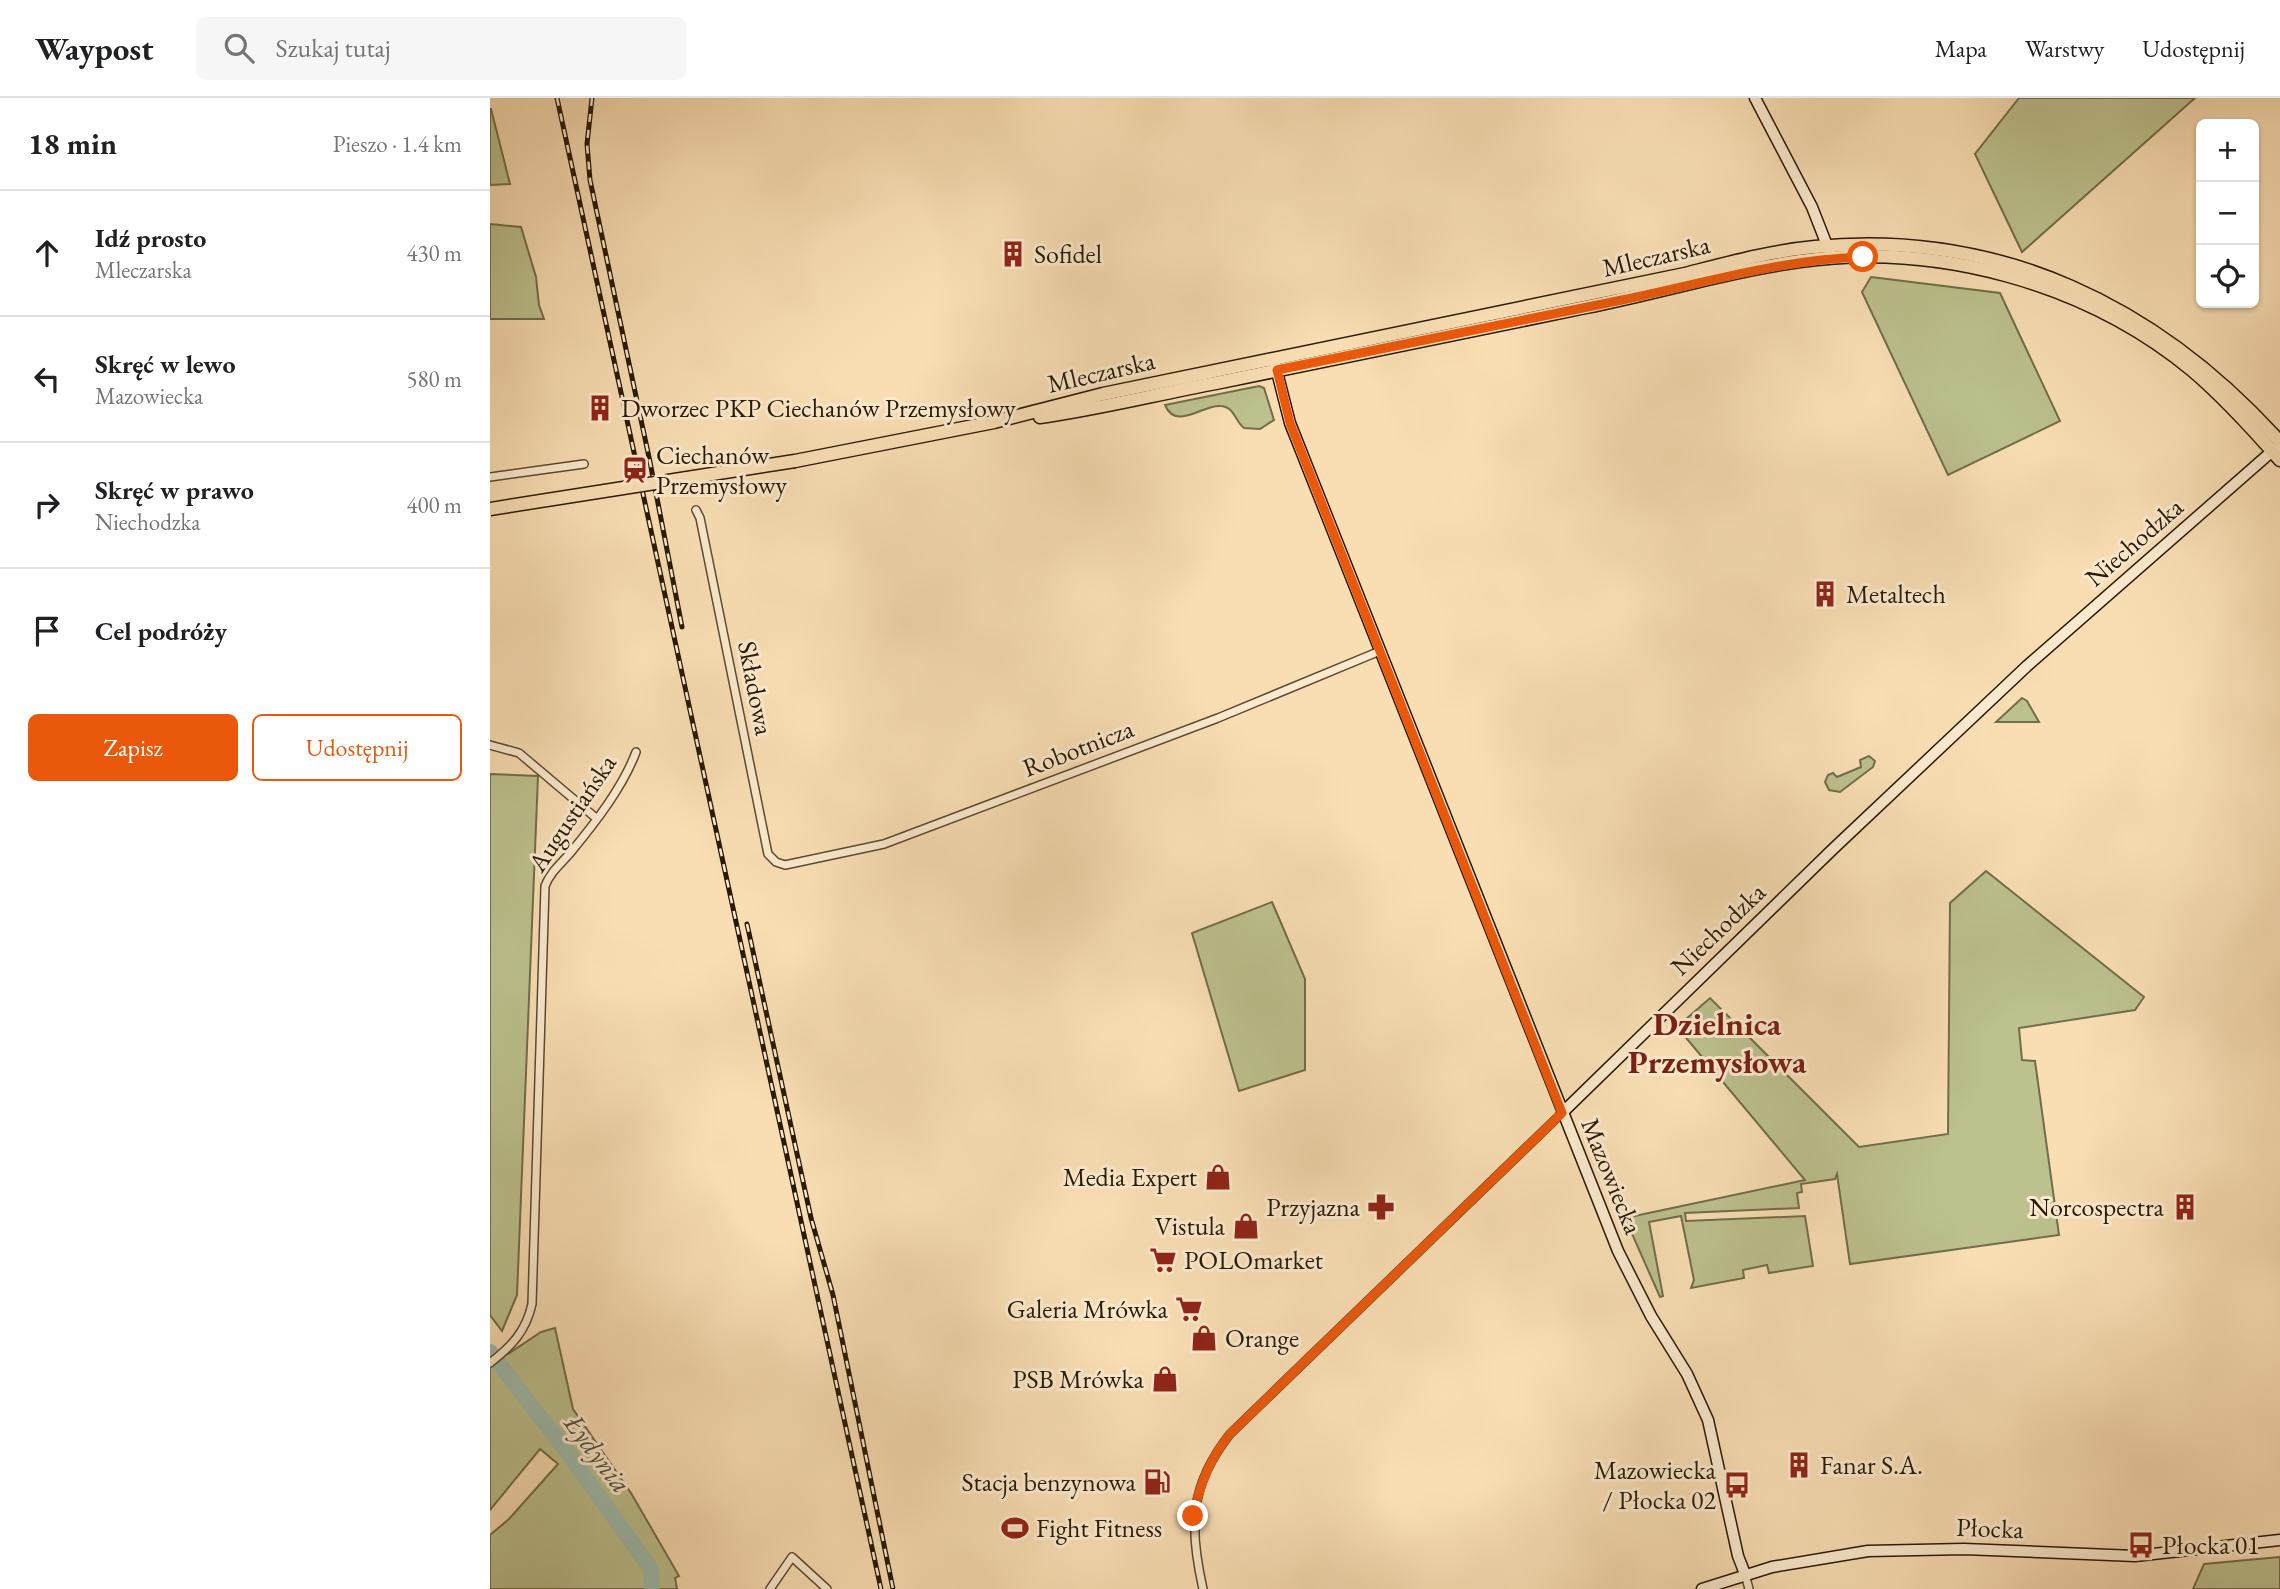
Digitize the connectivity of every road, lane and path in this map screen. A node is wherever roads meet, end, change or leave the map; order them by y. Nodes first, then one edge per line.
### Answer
1 (1755, 98) edge
2 (1830, 252) junction
3 (1275, 365) junction
4 (2278, 449) edge
5 (584, 464) dead end
6 (490, 477) edge
7 (490, 509) edge
8 (696, 510) dead end
9 (1380, 651) junction
10 (490, 745) edge
11 (636, 752) dead end
12 (596, 818) junction
13 (785, 864) joint
14 (1562, 1113) junction
15 (490, 1363) edge
16 (2280, 1540) edge
17 (1745, 1574) junction
18 (770, 1589) edge
19 (827, 1589) edge
20 (1203, 1589) edge
21 (1702, 1589) edge
22 (1749, 1589) edge

1 - 2 street
2 - 3 main road, Mleczarska
2 - 4 main road, Mleczarska
3 - 7 main road, Mleczarska, bridge
3 - 9 street, Mazowiecka
4 - 14 street, Niechodzka
5 - 6 street
8 - 13 street, Składowa
9 - 13 street, Robotnicza
9 - 14 street, Mazowiecka
10 - 12 street
11 - 12 street, Augustiańska
12 - 15 street, Augustiańska
14 - 17 street, Mazowiecka
14 - 20 street, Niechodzka
16 - 17 street, Płocka
17 - 21 street, Płocka
17 - 22 street
18 - 19 street

